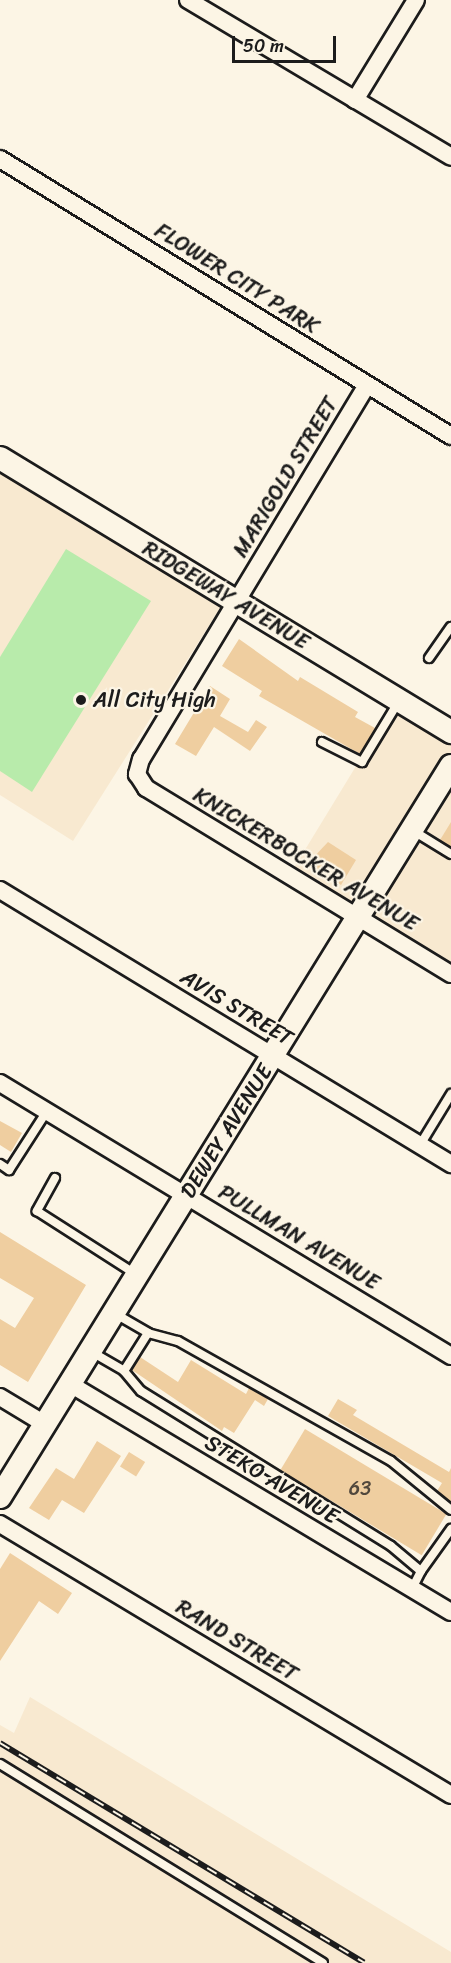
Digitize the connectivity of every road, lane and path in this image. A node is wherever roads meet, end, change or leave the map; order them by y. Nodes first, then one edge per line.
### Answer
1 (188, 0) edge
2 (416, 0) edge
3 (355, 100) junction
4 (451, 157) edge
5 (0, 159) edge
6 (367, 385) junction
7 (451, 436) edge
8 (0, 458) edge
9 (236, 601) junction
10 (451, 627) edge
11 (429, 658) dead end
12 (399, 700) junction
13 (451, 732) edge
14 (322, 742) dead end
15 (451, 766) edge
16 (139, 780) joint
17 (412, 830) junction
18 (451, 854) edge
19 (0, 890) edge
20 (358, 917) junction
21 (451, 974) edge
22 (273, 1055) junction
23 (0, 1083) edge
24 (451, 1094) edge
25 (47, 1111) junction
26 (420, 1145) junction
27 (0, 1164) edge
28 (451, 1164) edge
29 (56, 1178) dead end
30 (186, 1196) junction
31 (137, 1275) junction
32 (114, 1313) junction
33 (147, 1333) junction
34 (90, 1351) junction
35 (451, 1356) edge
36 (124, 1371) junction
37 (70, 1384) junction
38 (0, 1397) edge
39 (45, 1424) junction
40 (0, 1497) edge
41 (451, 1510) edge
42 (0, 1524) edge
43 (451, 1528) edge
44 (421, 1571) junction
45 (412, 1588) junction
46 (451, 1612) edge
47 (0, 1764) edge
48 (451, 1795) edge
49 (323, 1963) edge

1 - 3 street
2 - 3 street
3 - 4 street
5 - 6 street, FLOWER CITY PARK
6 - 7 street, FLOWER CITY PARK
6 - 9 street, MARIGOLD STREET
8 - 9 street, RIDGEWAY AVENUE
9 - 12 street, RIDGEWAY AVENUE
9 - 16 street, MARIGOLD STREET
10 - 11 lane
12 - 13 street, RIDGEWAY AVENUE
12 - 14 lane
15 - 17 street, DEWEY AVENUE
16 - 20 street, KNICKERBOCKER AVENUE
17 - 18 lane
17 - 20 street, DEWEY AVENUE
19 - 22 street, AVIS STREET
20 - 21 street, KNICKERBOCKER AVENUE
20 - 22 street, DEWEY AVENUE
22 - 26 street, AVIS STREET
22 - 30 street, DEWEY AVENUE
23 - 25 street, PULLMAN AVENUE
24 - 26 lane
25 - 27 lane
25 - 30 street, PULLMAN AVENUE
26 - 28 street, AVIS STREET
29 - 31 lane
30 - 31 street, DEWEY AVENUE
30 - 35 street, PULLMAN AVENUE
31 - 32 street, DEWEY AVENUE
32 - 33 lane
32 - 34 street, DEWEY AVENUE
33 - 36 lane
33 - 41 lane
34 - 36 lane
34 - 37 street, DEWEY AVENUE
36 - 44 lane
37 - 39 street, DEWEY AVENUE
37 - 45 street, STEKO AVENUE
38 - 39 street
39 - 40 street, DEWEY AVENUE
42 - 48 street, RAND STREET
43 - 44 lane
44 - 45 lane
45 - 46 street, STEKO AVENUE
47 - 49 lane

